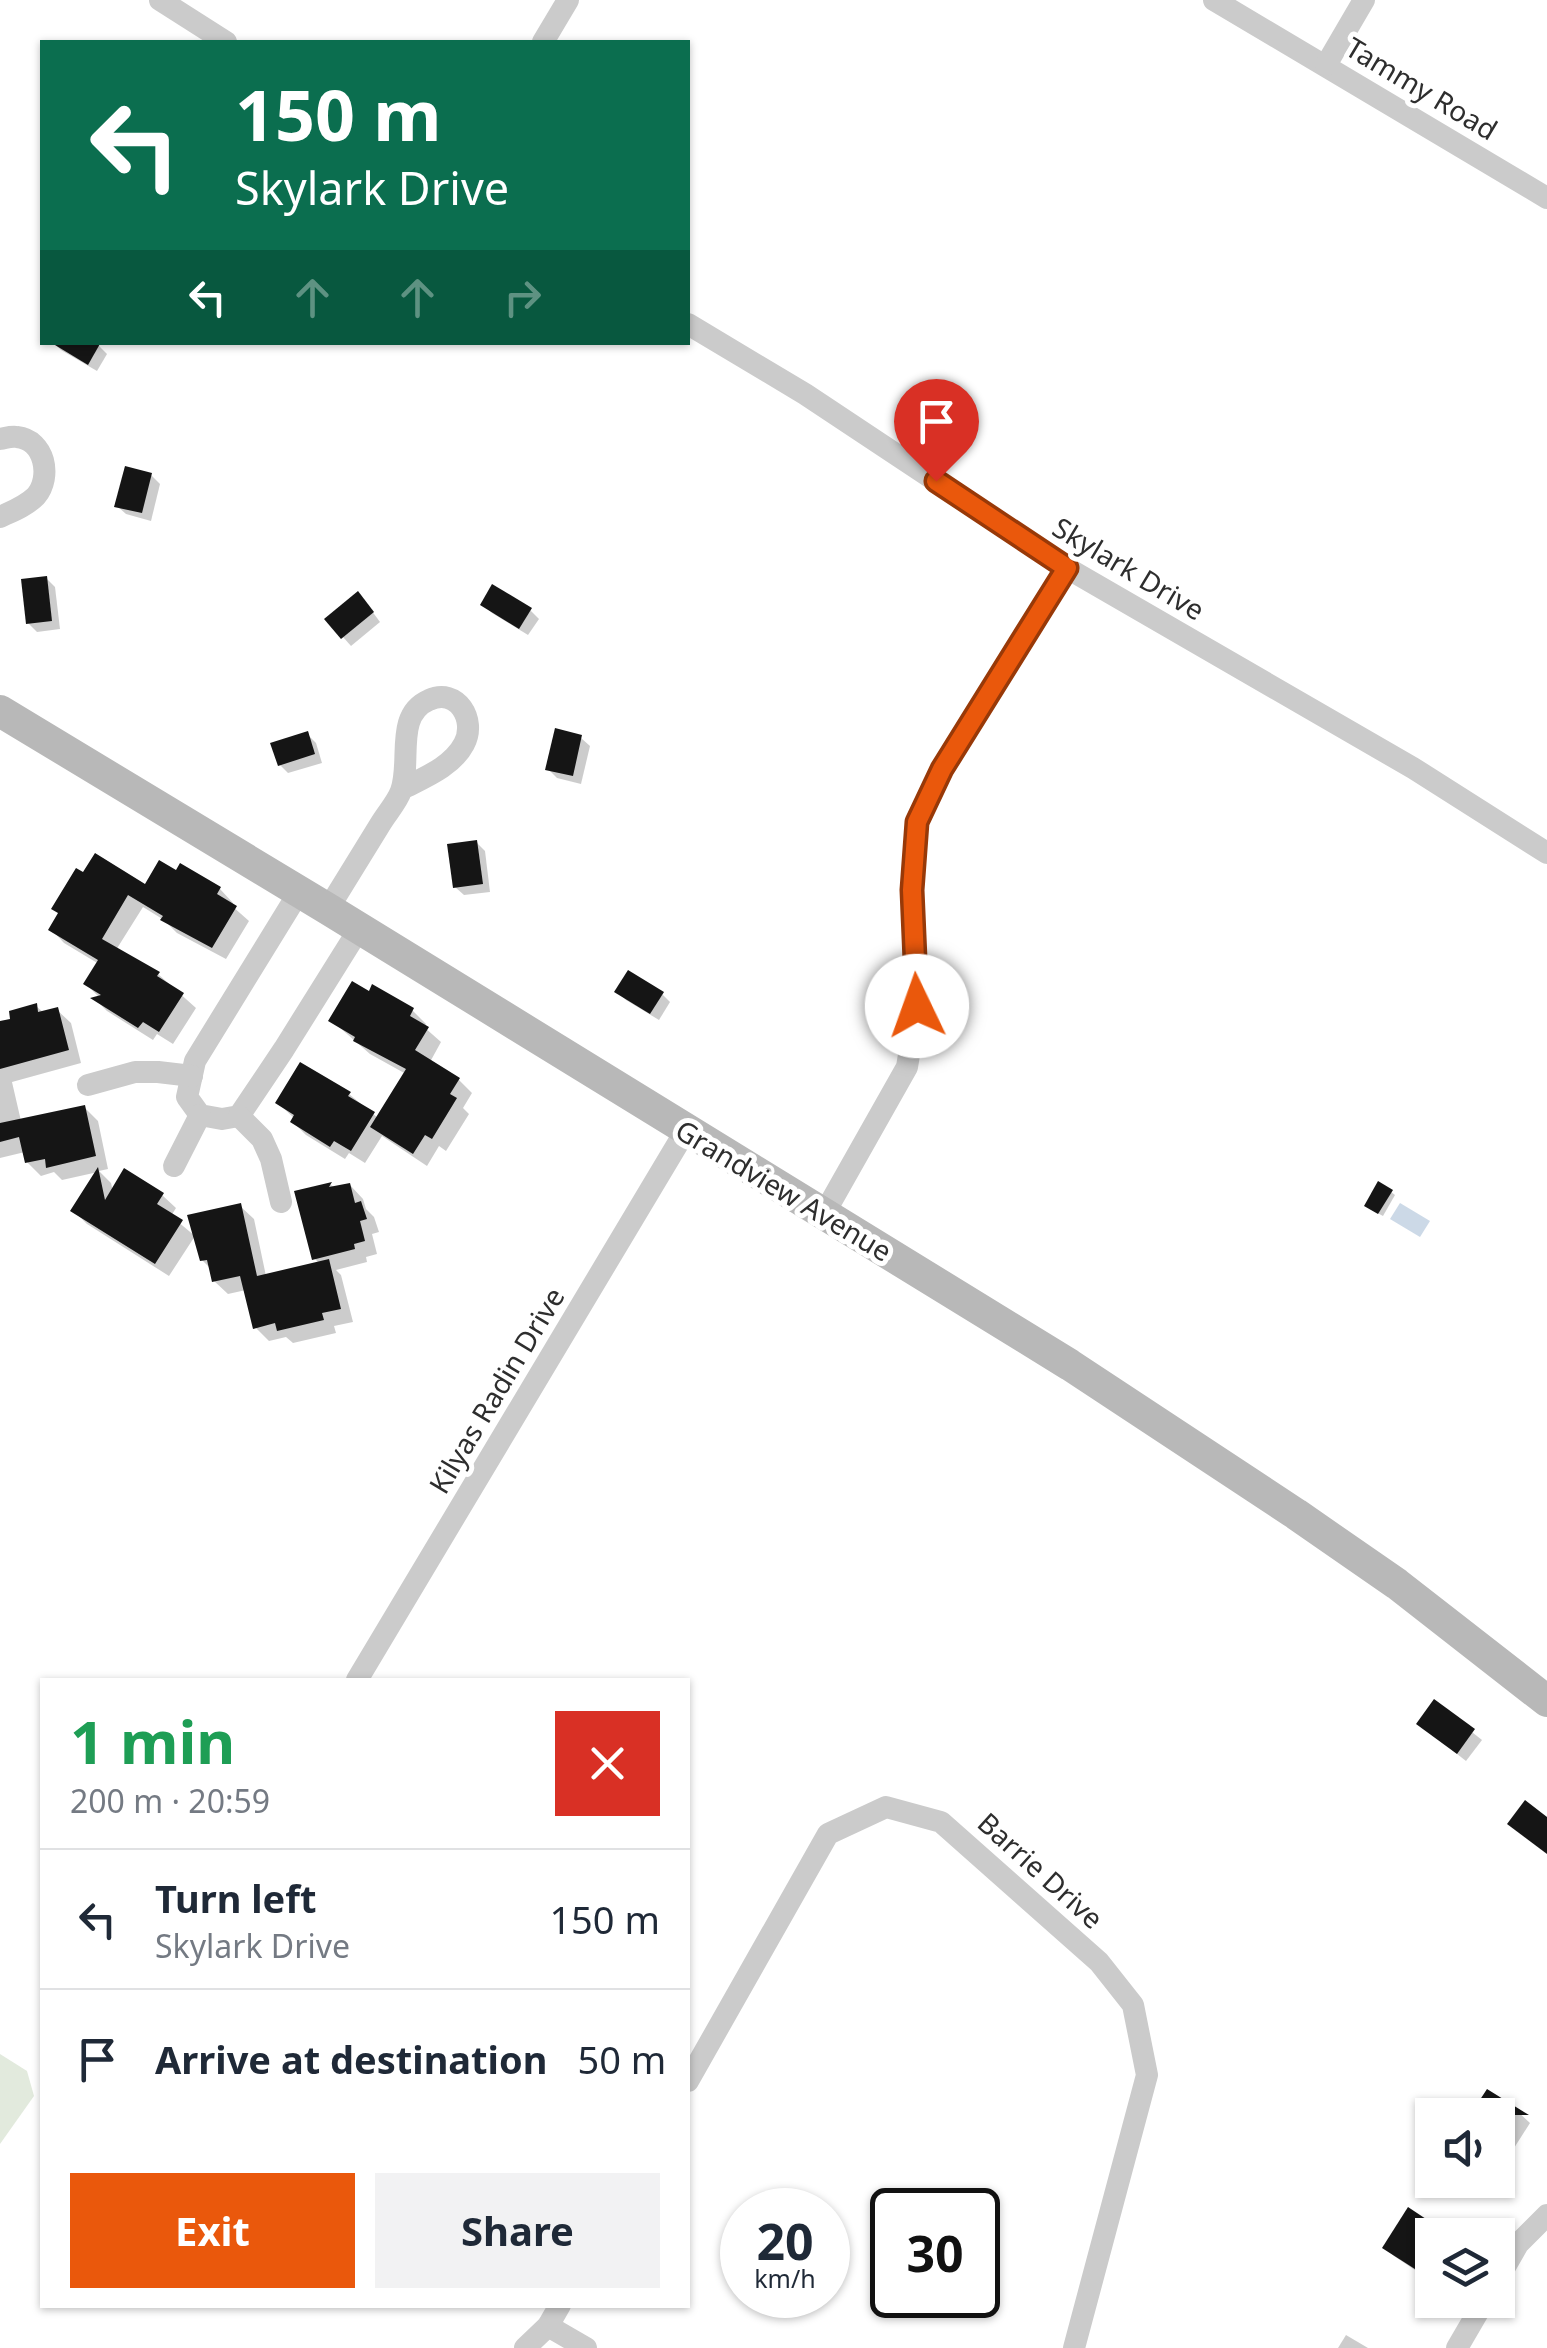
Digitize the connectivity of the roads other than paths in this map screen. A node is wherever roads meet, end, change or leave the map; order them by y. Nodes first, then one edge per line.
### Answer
1 (160, 0) edge
2 (568, 0) edge
3 (1214, 0) edge
4 (1364, 0) edge
5 (223, 40) edge
6 (544, 40) edge
7 (1326, 65) junction
8 (1547, 198) edge
9 (690, 325) edge
10 (0, 439) edge
11 (0, 517) edge
12 (1067, 568) junction
13 (0, 710) edge
14 (402, 789) dead end
15 (1547, 853) edge
16 (299, 892) junction
17 (328, 909) junction
18 (359, 929) junction
19 (192, 1076) junction
20 (88, 1086) dead end
21 (200, 1115) junction
22 (239, 1116) junction
23 (686, 1130) junction
24 (174, 1166) dead end
25 (281, 1202) dead end
26 (824, 1214) junction
27 (358, 1678) edge
28 (1547, 1702) edge
29 (690, 2077) edge
30 (1547, 2215) edge
31 (1515, 2249) edge
32 (558, 2308) edge
33 (1474, 2318) edge
34 (548, 2326) junction
35 (525, 2348) edge
36 (586, 2348) edge
37 (1074, 2348) edge
38 (1457, 2348) edge

1 - 5 street
2 - 6 street
3 - 7 street, Tammy Road
4 - 7 street
7 - 8 street, Tammy Road
9 - 12 street, Skylark Drive
10 - 11 street
12 - 15 street, Skylark Drive
12 - 26 street
13 - 16 street, Grandview Avenue
14 - 17 street
16 - 17 street, Grandview Avenue
16 - 19 street
17 - 18 street, Grandview Avenue
18 - 22 street
18 - 23 street, Grandview Avenue
19 - 20 street
19 - 21 street
21 - 22 street
21 - 24 street
22 - 25 street
23 - 26 street, Grandview Avenue
23 - 27 street, Kilyas Radin Drive
26 - 28 street, Grandview Avenue
29 - 37 street, Barrie Drive
30 - 31 street
32 - 34 street
33 - 38 street
34 - 35 street
34 - 36 street

